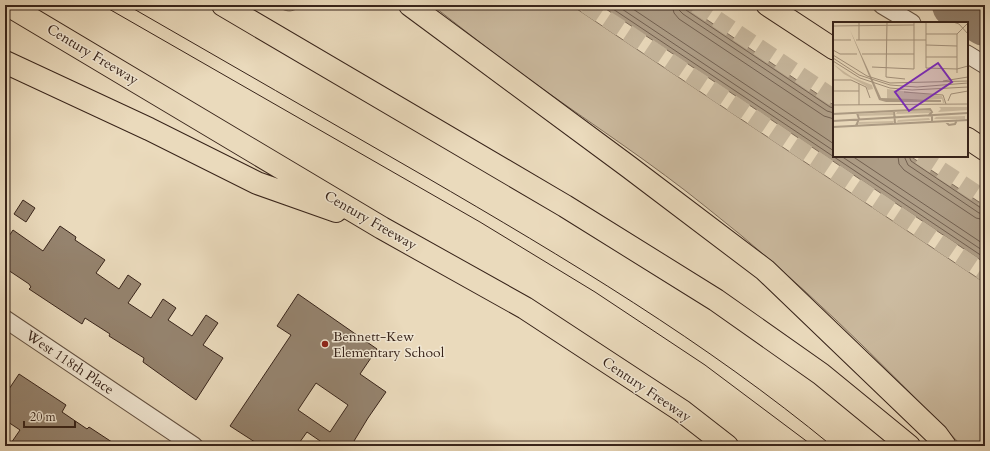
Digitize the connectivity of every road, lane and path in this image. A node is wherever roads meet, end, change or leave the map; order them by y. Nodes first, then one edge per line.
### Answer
1 (8, 5) edge
2 (223, 5) edge
3 (410, 5) edge
4 (767, 5) edge
5 (882, 5) edge
6 (910, 22) edge
7 (833, 48) edge
8 (968, 55) edge
9 (5, 62) edge
10 (985, 65) edge
11 (968, 139) edge
12 (985, 150) edge
13 (382, 228) junction
14 (5, 319) edge
15 (194, 446) edge
16 (727, 446) edge
17 (909, 446) edge
18 (945, 446) edge

1 - 13 highway, Century Freeway
2 - 17 highway
3 - 18 highway
4 - 7 main road
5 - 6 street
8 - 10 street
9 - 13 highway
11 - 12 main road
13 - 16 highway, Century Freeway
14 - 15 street, West 118th Place

